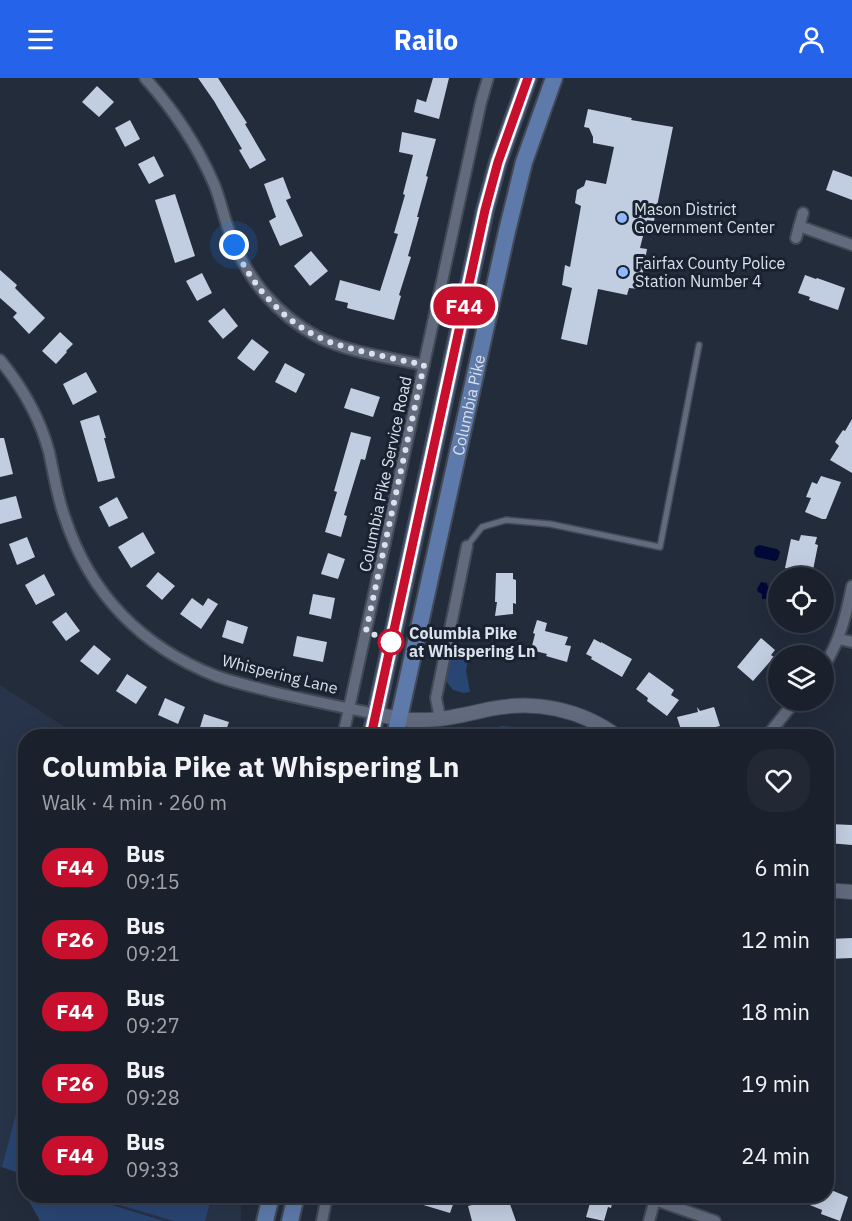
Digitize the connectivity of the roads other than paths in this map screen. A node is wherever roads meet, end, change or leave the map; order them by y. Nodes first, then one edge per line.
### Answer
1 (145, 78) edge
2 (488, 78) edge
3 (528, 78) edge
4 (554, 78) edge
5 (802, 213) dead end
6 (799, 226) junction
7 (796, 238) dead end
8 (852, 245) edge
9 (699, 345) dead end
10 (0, 360) edge
11 (424, 365) junction
12 (467, 546) joint
13 (852, 585) edge
14 (839, 639) junction
15 (852, 642) edge
16 (834, 648) edge
17 (349, 708) junction
18 (787, 711) edge
19 (376, 714) junction
20 (440, 718) junction
21 (399, 719) junction
22 (344, 729) edge
23 (373, 729) edge
24 (397, 729) edge
25 (607, 729) edge
26 (773, 729) edge
27 (834, 891) edge
28 (852, 892) edge
29 (269, 1203) edge
30 (294, 1203) edge
31 (326, 1203) edge
32 (654, 1203) edge
33 (668, 1203) edge
34 (323, 1220) edge
35 (265, 1221) edge
36 (290, 1221) edge
37 (649, 1221) edge
38 (715, 1221) edge

1 - 11 street
2 - 11 street, Columbia Pike Service Road
3 - 19 main road, Columbia Pike
4 - 21 main road, Columbia Pike
5 - 6 street
6 - 7 street
6 - 8 street
9 - 12 lane
10 - 17 street, Whispering Lane
11 - 17 street, Columbia Pike Service Road
12 - 20 street
13 - 14 street
14 - 15 street
14 - 16 street
17 - 19 street, Whispering Lane
17 - 22 street, Columbia Pike Service Road
18 - 26 street
19 - 21 street, Whispering Lane
19 - 23 main road, Columbia Pike
20 - 21 street, Whispering Lane
20 - 25 street, Whispering Lane
21 - 24 main road, Columbia Pike
27 - 28 street
29 - 35 main road
30 - 36 main road
31 - 34 street
32 - 37 street
33 - 38 street

